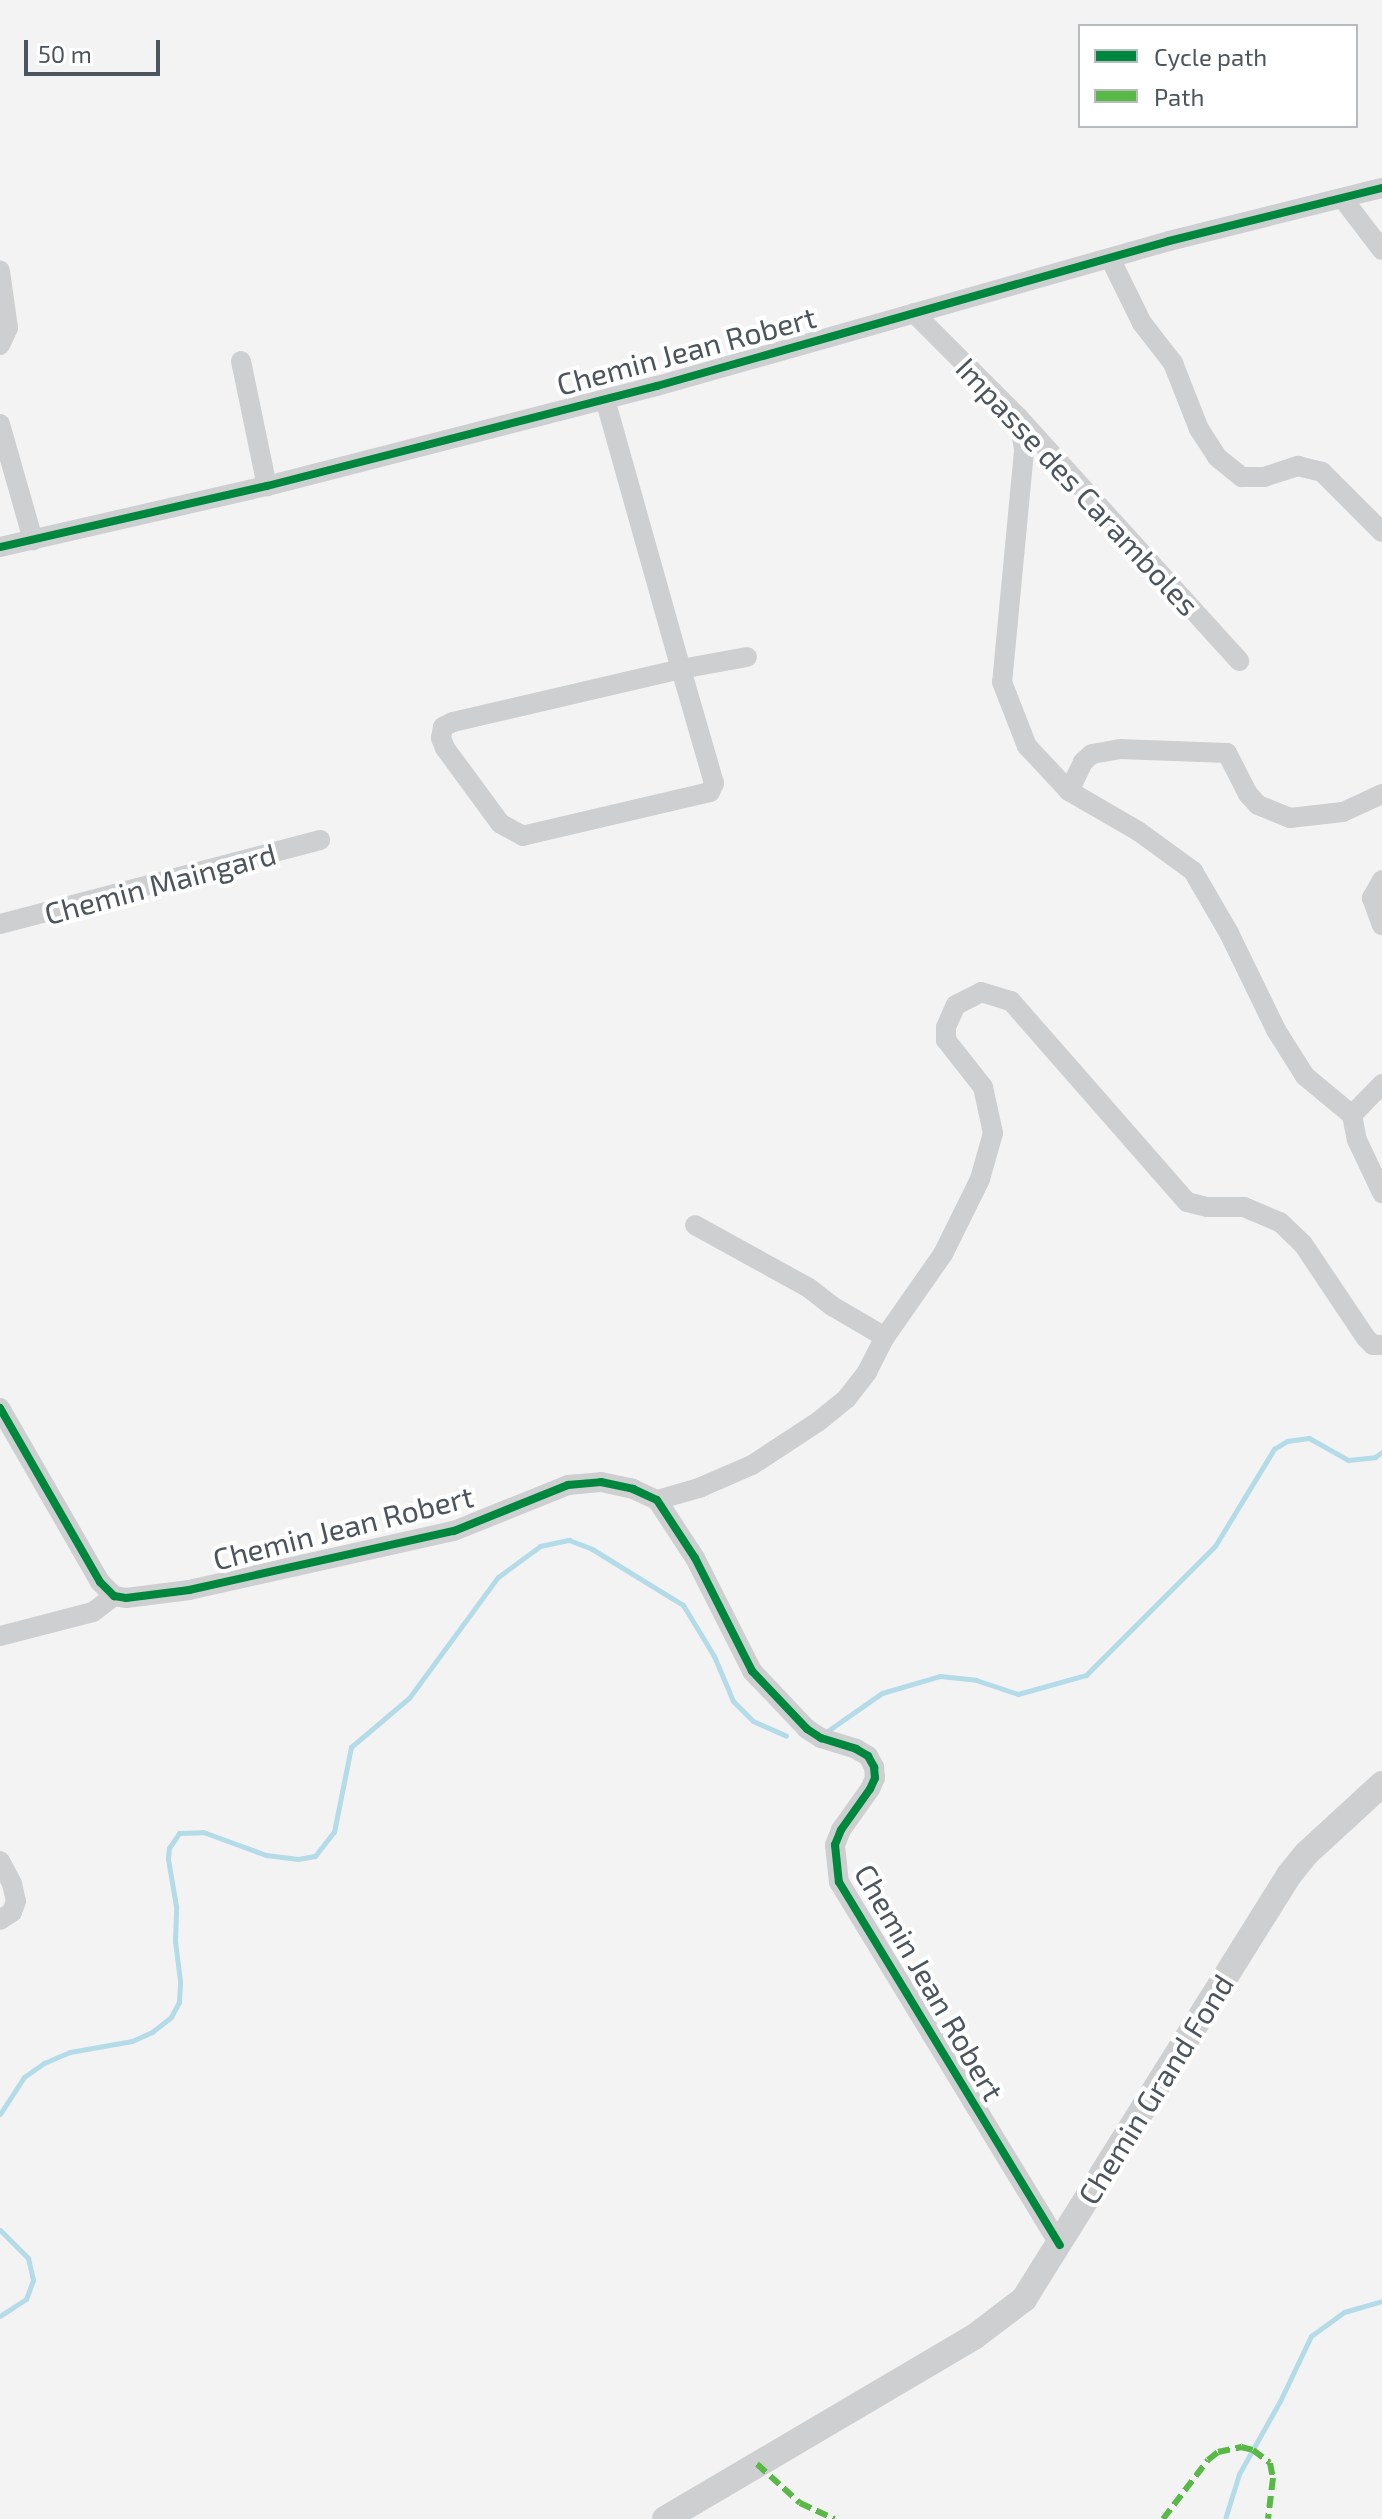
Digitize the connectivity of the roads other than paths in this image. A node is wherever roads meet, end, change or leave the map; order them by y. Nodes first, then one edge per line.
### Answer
1 (1382, 188) edge
2 (1343, 199) junction
3 (1382, 250) edge
4 (1110, 258) junction
5 (0, 271) edge
6 (914, 313) junction
7 (0, 345) edge
8 (241, 361) dead end
9 (605, 399) junction
10 (1019, 418) junction
11 (0, 424) edge
12 (267, 486) junction
13 (1382, 532) edge
14 (33, 540) junction
15 (0, 547) edge
16 (747, 657) dead end
17 (1239, 661) dead end
18 (681, 669) junction
19 (1069, 791) junction
20 (1382, 794) edge
21 (320, 840) dead end
22 (1382, 880) edge
23 (0, 924) edge
24 (1382, 925) edge
25 (1382, 1084) edge
26 (1352, 1115) junction
27 (1382, 1193) edge
28 (695, 1225) dead end
29 (885, 1337) junction
30 (1382, 1345) edge
31 (0, 1408) edge
32 (657, 1500) junction
33 (114, 1596) junction
34 (0, 1636) edge
35 (1382, 1784) edge
36 (0, 1861) edge
37 (0, 1920) edge
38 (1060, 2245) junction
39 (665, 2519) edge

1 - 2 street, Chemin Jean Robert
2 - 3 street
2 - 4 street, Chemin Jean Robert
4 - 6 street, Chemin Jean Robert
4 - 13 street
5 - 7 street
6 - 9 street, Chemin Jean Robert
6 - 10 street, Impasse des Caramboles
8 - 12 street
9 - 12 street, Chemin Jean Robert
9 - 18 street
10 - 17 street, Impasse des Caramboles
10 - 19 street
11 - 14 street
12 - 14 street, Chemin Jean Robert
14 - 15 street, Chemin Jean Robert
16 - 18 street
18 - 18 street
19 - 20 street
19 - 26 street
21 - 23 street, Chemin Maingard
22 - 24 street
25 - 26 street
26 - 27 street
28 - 29 street
29 - 30 street
29 - 32 street
31 - 33 street
32 - 33 street, Chemin Jean Robert
32 - 38 street, Chemin Jean Robert
33 - 34 street
35 - 38 street, Chemin Grand Fond
36 - 37 street
38 - 39 street, Chemin Grand Fond

